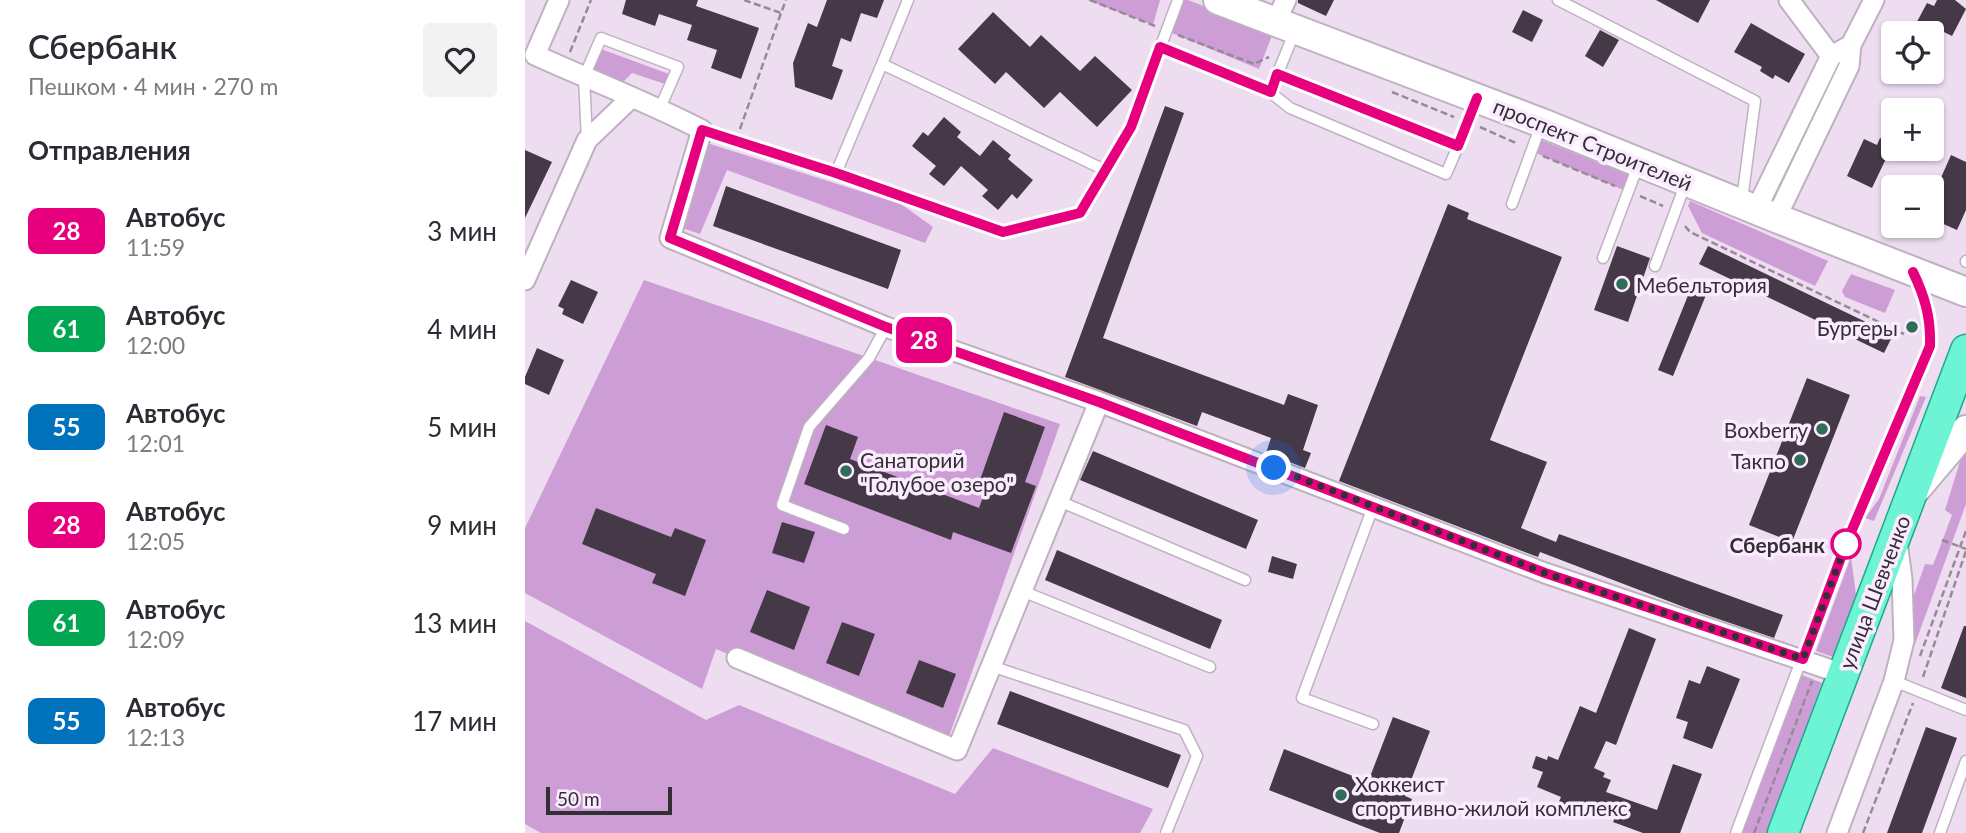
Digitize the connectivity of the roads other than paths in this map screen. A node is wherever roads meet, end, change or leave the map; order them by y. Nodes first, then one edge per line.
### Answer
1 (559, 0) edge
2 (908, 0) edge
3 (1178, 0) edge
4 (1218, 0) edge
5 (1558, 0) edge
6 (1789, 0) edge
7 (1874, 0) edge
8 (1286, 26) edge
9 (1851, 45) junction
10 (1160, 47) junction
11 (1831, 56) junction
12 (882, 64) junction
13 (1277, 74) junction
14 (584, 77) junction
15 (1271, 92) junction
16 (631, 98) junction
17 (660, 108) junction
18 (1472, 110) junction
19 (1542, 123) junction
20 (702, 130) junction
21 (587, 141) junction
22 (1458, 146) junction
23 (1640, 162) junction
24 (1105, 170) junction
25 (836, 173) junction
26 (1686, 181) junction
27 (1512, 204) dead end
28 (1758, 210) junction
29 (1603, 258) dead end
30 (1654, 266) dead end
31 (1913, 272) junction
32 (525, 280) edge
33 (1966, 292) edge
34 (886, 327) junction
35 (1966, 351) edge
36 (1099, 402) junction
37 (1966, 430) edge
38 (1913, 493) junction
39 (1059, 501) junction
40 (1374, 506) junction
41 (844, 529) dead end
42 (1897, 534) junction
43 (1245, 580) dead end
44 (1022, 590) junction
45 (737, 658) dead end
46 (991, 666) junction
47 (1821, 666) junction
48 (1210, 667) dead end
49 (1894, 681) junction
50 (1966, 710) edge
51 (1373, 724) dead end
52 (1966, 761) edge
53 (1166, 833) edge
54 (1737, 833) edge
55 (1783, 833) edge
56 (1837, 833) edge
57 (1940, 833) edge

1 - 14 street
2 - 12 lane
3 - 10 lane
4 - 8 street, проспект Строителей
5 - 28 lane
6 - 11 street
7 - 9 street
8 - 13 lane
8 - 18 street, проспект Строителей
9 - 11 street
9 - 28 street
10 - 15 lane
10 - 24 lane
11 - 28 street
12 - 24 lane
12 - 25 lane
13 - 15 lane
13 - 22 lane
14 - 16 street
14 - 17 lane
14 - 21 lane
15 - 22 lane
16 - 17 street
16 - 21 street
17 - 20 street
18 - 19 street, проспект Строителей
18 - 22 lane
19 - 23 street, проспект Строителей
19 - 27 lane
20 - 25 lane
20 - 34 street
21 - 32 street
23 - 26 street, проспект Строителей
23 - 29 lane
24 - 25 lane
26 - 28 street, проспект Строителей
26 - 30 lane
28 - 31 street, проспект Строителей
31 - 33 street, проспект Строителей
31 - 47 lane
34 - 36 street
34 - 41 lane
35 - 38 main road, улица Шевченко
36 - 39 street
36 - 40 street
37 - 38 street
38 - 42 main road, улица Шевченко
39 - 43 lane
39 - 44 street
40 - 47 street
40 - 51 lane
42 - 47 main road, улица Шевченко
42 - 49 street
44 - 46 street
44 - 48 lane
45 - 46 street
46 - 53 lane
47 - 54 lane
47 - 55 main road, улица Шевченко
49 - 50 lane
49 - 56 street
52 - 57 lane

